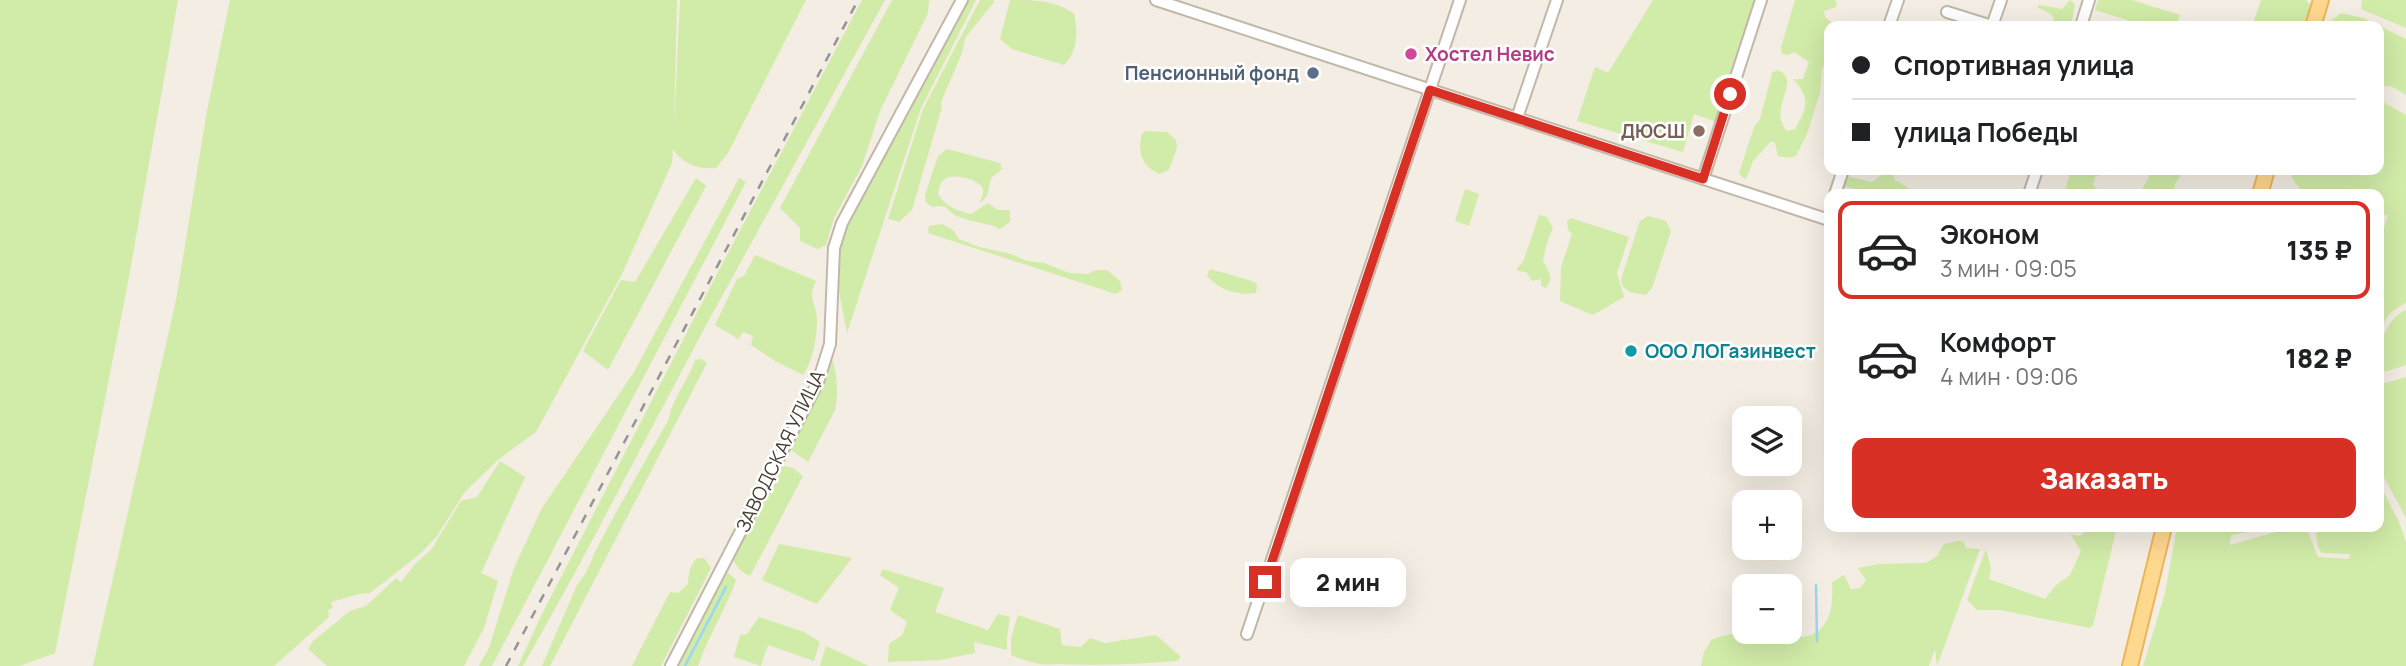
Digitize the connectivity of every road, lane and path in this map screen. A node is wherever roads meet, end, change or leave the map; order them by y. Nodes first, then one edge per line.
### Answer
1 (962, 0) edge
2 (1156, 0) edge
3 (1460, 0) edge
4 (1557, 0) edge
5 (1761, 0) edge
6 (1898, 0) edge
7 (2001, 0) edge
8 (2089, 0) edge
9 (2321, 0) edge
10 (1947, 12) dead end
11 (1891, 21) edge
12 (1976, 21) edge
13 (1994, 21) edge
14 (2083, 21) edge
15 (2315, 21) edge
16 (1430, 90) junction
17 (1517, 118) junction
18 (1703, 179) junction
19 (1824, 217) edge
20 (2163, 532) edge
21 (1247, 634) dead end
22 (671, 666) edge
23 (2130, 666) edge

1 - 22 street, ЗАВОДСКАЯ УЛИЦА
2 - 16 street
3 - 16 street
4 - 17 street
5 - 18 street
6 - 11 street
7 - 13 street
8 - 14 street
9 - 15 main road
10 - 12 street
16 - 17 street
16 - 21 street
17 - 18 street
18 - 19 street
20 - 23 main road

